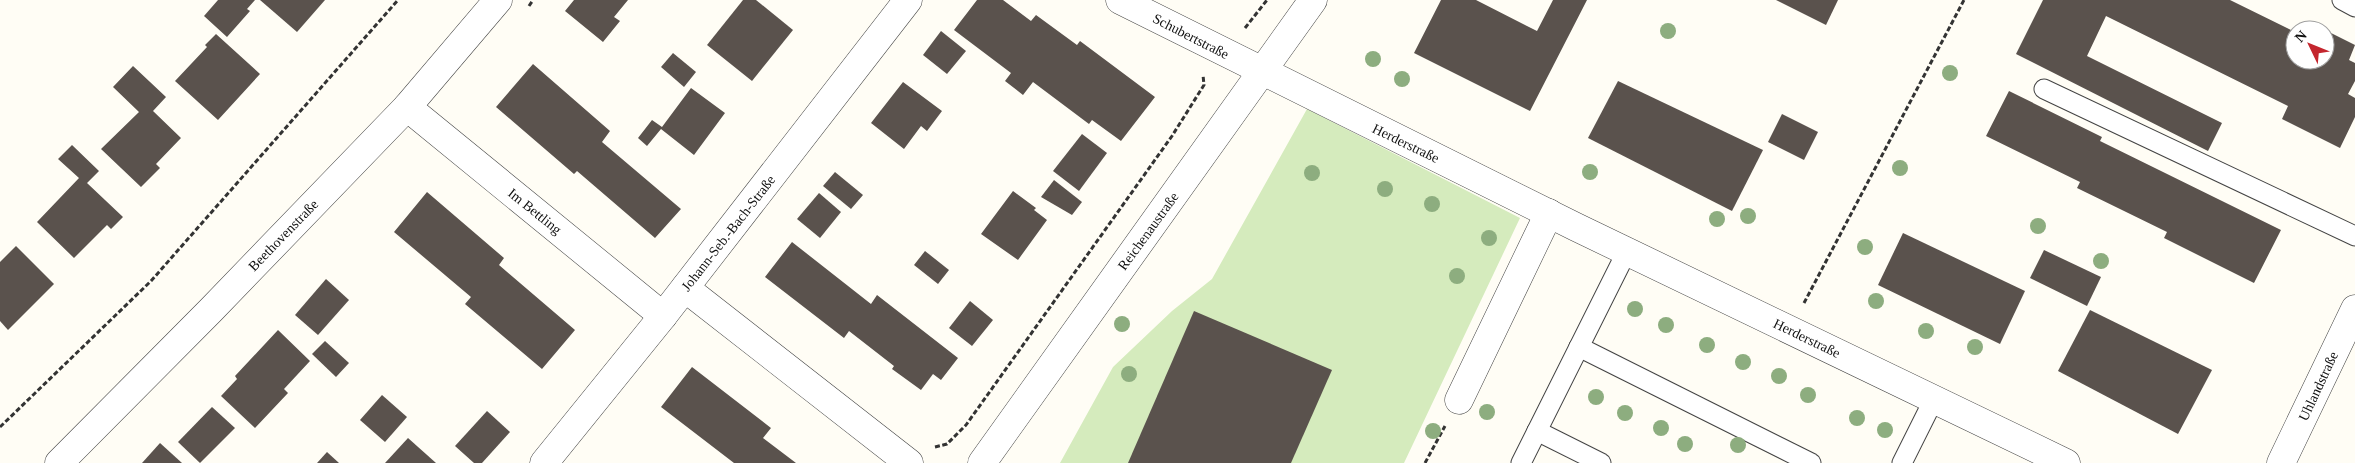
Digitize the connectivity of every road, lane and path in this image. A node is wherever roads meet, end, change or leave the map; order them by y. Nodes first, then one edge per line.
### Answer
1 (398, 0) edge
2 (498, 0) edge
3 (908, 0) edge
4 (1120, 0) edge
5 (1267, 0) edge
6 (1313, 0) edge
7 (1964, 0) edge
8 (2342, 0) edge
9 (2355, 7) edge
10 (1212, 46) junction
11 (1262, 72) junction
12 (2044, 89) dead end
13 (407, 107) junction
14 (1549, 213) junction
15 (2355, 236) edge
16 (1627, 251) junction
17 (685, 288) junction
18 (2355, 308) edge
19 (663, 316) junction
20 (1789, 330) junction
21 (1579, 347) junction
22 (1934, 399) junction
23 (1459, 400) joint
24 (0, 427) edge
25 (1537, 431) junction
26 (906, 460) edge
27 (59, 463) edge
28 (544, 463) edge
29 (982, 463) edge
30 (1425, 463) edge
31 (1521, 463) edge
32 (1601, 463) edge
33 (1811, 463) edge
34 (1902, 463) edge
35 (2066, 463) edge
36 (2281, 463) edge

1 - 24 path
2 - 13 street, Beethovenstraße
3 - 17 street, Johann-Seb.-Bach-Straße
4 - 10 street, Schubertstraße
5 - 10 path
6 - 11 street, Reichenaustraße
7 - 20 path
8 - 9 lane
10 - 11 street, Schubertstraße
10 - 26 path
11 - 14 street, Herderstraße
11 - 29 street, Reichenaustraße
12 - 15 lane
13 - 19 street, Im Bettling
13 - 27 street, Beethovenstraße
14 - 16 street, Herderstraße
14 - 23 street
16 - 20 street, Herderstraße
16 - 21 lane
17 - 19 street, Johann-Seb.-Bach-Straße
17 - 26 street
18 - 36 street, Uhlandstraße
19 - 28 street, Johann-Seb.-Bach-Straße
20 - 22 street, Herderstraße
21 - 25 lane
21 - 33 lane
22 - 34 lane
22 - 35 street, Herderstraße
23 - 30 path
25 - 31 lane
25 - 32 lane

